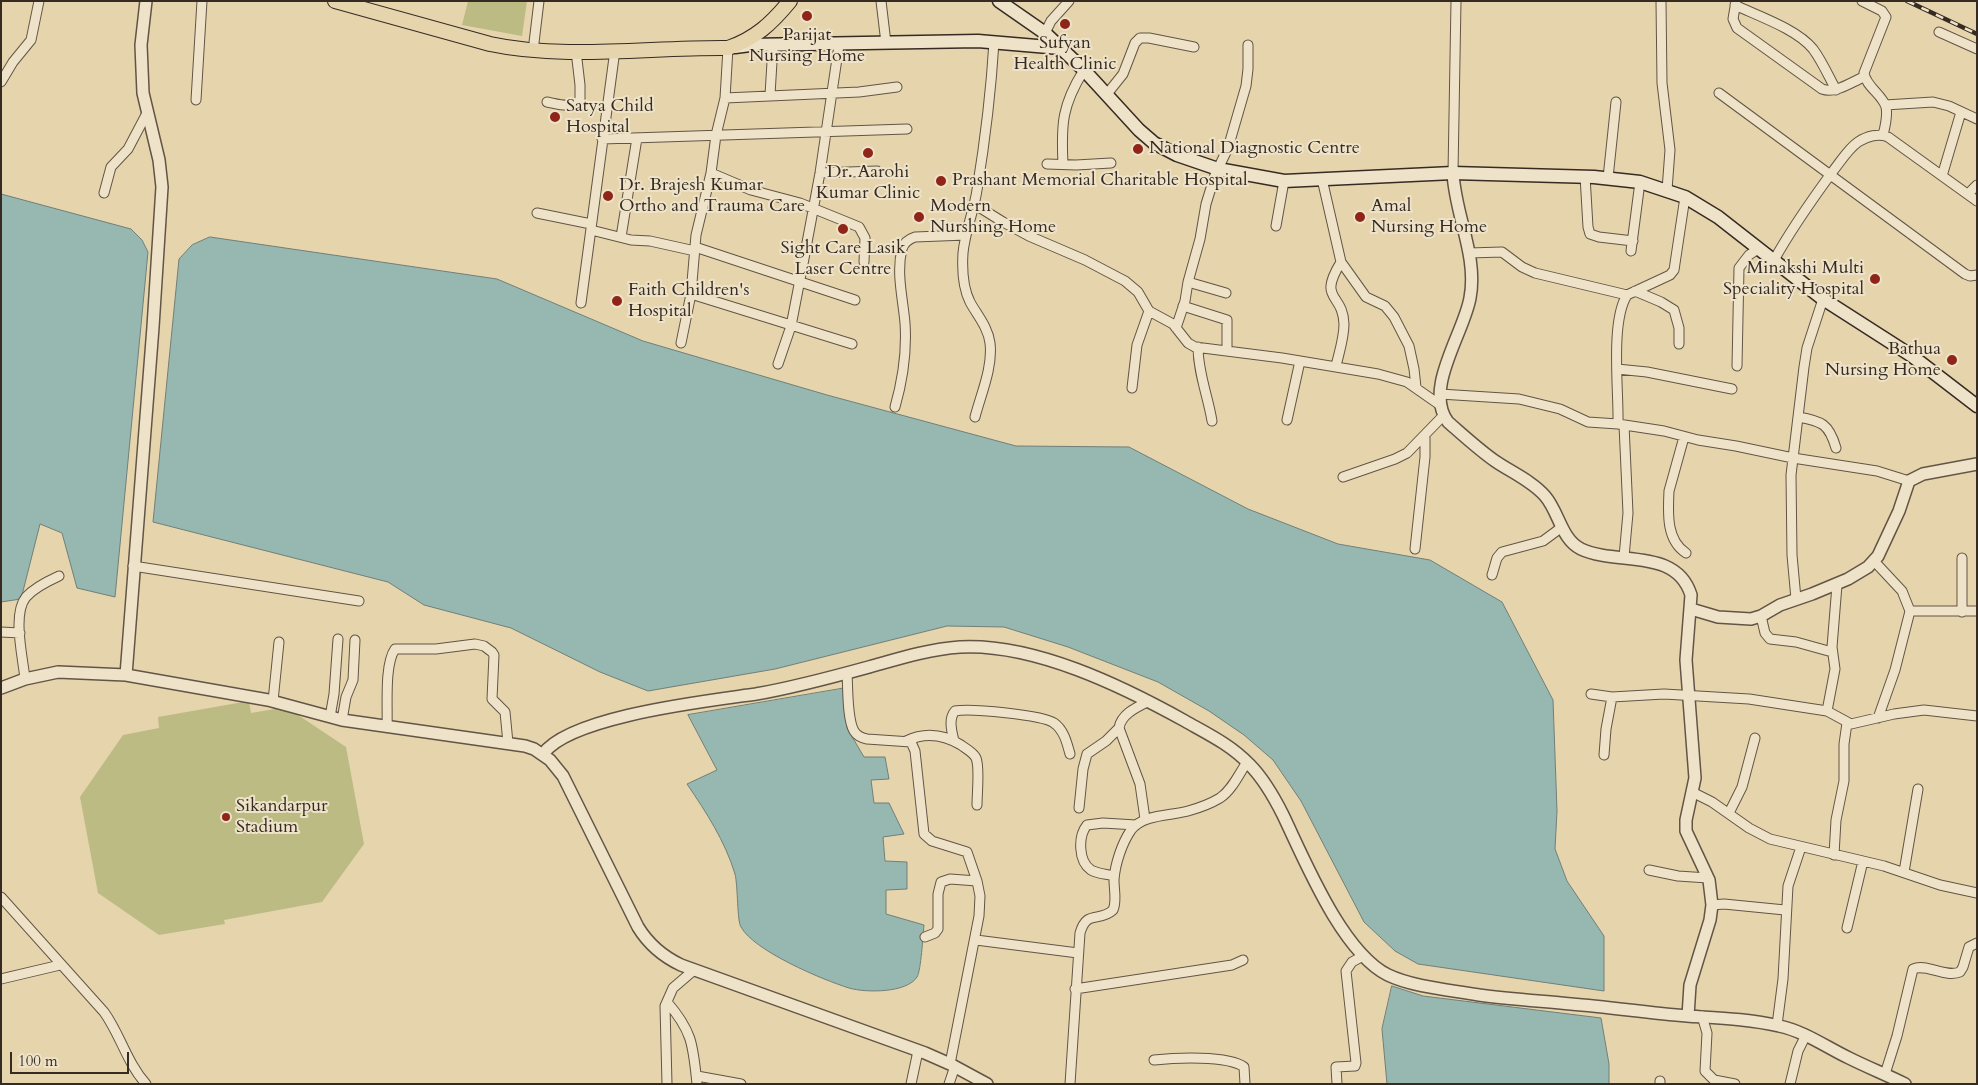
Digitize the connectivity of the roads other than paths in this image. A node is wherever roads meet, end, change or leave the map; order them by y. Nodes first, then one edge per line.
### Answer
1 (39, 1) edge
2 (146, 1) edge
3 (202, 1) edge
4 (335, 1) edge
5 (539, 1) edge
6 (790, 1) edge
7 (881, 1) edge
8 (999, 1) edge
9 (1069, 1) edge
10 (1456, 1) edge
11 (1661, 1) edge
12 (1862, 1) edge
13 (1736, 3) edge
14 (1939, 32) dead end
15 (1045, 33) junction
16 (994, 42) junction
17 (886, 43) junction
18 (773, 45) junction
19 (839, 45) junction
20 (1248, 45) dead end
21 (1194, 47) dead end
22 (728, 48) junction
23 (1060, 48) junction
24 (1977, 49) edge
25 (615, 50) junction
26 (533, 51) junction
27 (576, 51) junction
28 (1084, 70) junction
29 (1864, 77) junction
30 (1, 82) edge
31 (897, 87) dead end
32 (1836, 90) junction
33 (832, 92) junction
34 (1720, 93) dead end
35 (1108, 94) junction
36 (770, 95) junction
37 (725, 98) junction
38 (196, 100) dead end
39 (547, 102) dead end
40 (1616, 102) dead end
41 (1885, 105) junction
42 (1961, 112) junction
43 (147, 113) junction
44 (1977, 119) edge
45 (907, 129) dead end
46 (826, 132) junction
47 (716, 135) junction
48 (1883, 136) junction
49 (637, 138) junction
50 (602, 139) junction
51 (1111, 162) dead end
52 (1047, 164) dead end
53 (1062, 164) junction
54 (1218, 169) junction
55 (877, 171) dead end
56 (711, 173) junction
57 (820, 173) junction
58 (1453, 173) junction
59 (1830, 175) junction
60 (1586, 176) junction
61 (1942, 176) junction
62 (1608, 178) junction
63 (1322, 179) junction
64 (1284, 181) junction
65 (1640, 182) junction
66 (1977, 185) edge
67 (1667, 190) junction
68 (104, 193) dead end
69 (1968, 194) junction
70 (1684, 197) junction
71 (1977, 202) edge
72 (974, 204) junction
73 (813, 209) junction
74 (537, 213) dead end
75 (1276, 226) dead end
76 (591, 227) junction
77 (966, 234) junction
78 (621, 237) junction
79 (1633, 241) junction
80 (695, 249) junction
81 (1758, 249) junction
82 (1631, 251) dead end
83 (1469, 253) junction
84 (864, 262) dead end
85 (1341, 262) junction
86 (1774, 262) junction
87 (1977, 275) edge
88 (799, 281) junction
89 (1188, 282) junction
90 (1226, 293) dead end
91 (1631, 293) junction
92 (691, 294) junction
93 (1823, 299) junction
94 (855, 300) dead end
95 (581, 303) dead end
96 (1183, 306) junction
97 (1149, 311) junction
98 (791, 326) junction
99 (1176, 328) junction
100 (681, 343) dead end
101 (852, 344) dead end
102 (1679, 344) dead end
103 (1198, 347) junction
104 (1227, 351) junction
105 (1300, 361) junction
106 (778, 364) dead end
107 (1336, 366) junction
108 (1737, 366) dead end
109 (1617, 369) junction
110 (1416, 387) junction
111 (1132, 388) dead end
112 (1732, 389) dead end
113 (1441, 405) junction
114 (1977, 406) edge
115 (895, 407) dead end
116 (975, 417) dead end
117 (1798, 418) junction
118 (1287, 420) dead end
119 (1212, 421) dead end
120 (1621, 424) junction
121 (1425, 435) junction
122 (1684, 437) junction
123 (1836, 448) dead end
124 (1793, 458) junction
125 (1977, 464) edge
126 (1344, 477) dead end
127 (1909, 481) junction
128 (1562, 527) junction
129 (1415, 549) dead end
130 (1686, 553) dead end
131 (1624, 557) junction
132 (1962, 558) dead end
133 (1874, 561) junction
134 (133, 566) junction
135 (1492, 575) dead end
136 (59, 576) dead end
137 (1837, 585) junction
138 (1796, 599) junction
139 (359, 601) dead end
140 (1691, 609) junction
141 (1910, 611) junction
142 (1977, 611) edge
143 (1962, 612) junction
144 (1761, 616) junction
145 (1, 632) edge
146 (20, 633) junction
147 (338, 639) dead end
148 (355, 640) dead end
149 (279, 642) dead end
150 (1832, 652) junction
151 (847, 672) junction
152 (126, 675) junction
153 (25, 679) junction
154 (1, 688) edge
155 (1591, 694) dead end
156 (1690, 696) junction
157 (1612, 697) junction
158 (273, 701) junction
159 (1149, 701) junction
160 (1827, 711) junction
161 (1977, 716) edge
162 (330, 717) junction
163 (1878, 718) junction
164 (342, 720) junction
165 (1847, 723) junction
166 (387, 728) junction
167 (1119, 728) junction
168 (1755, 738) dead end
169 (906, 741) junction
170 (954, 741) junction
171 (508, 743) junction
172 (544, 754) junction
173 (1070, 754) dead end
174 (1604, 755) dead end
175 (1247, 762) junction
176 (1918, 789) dead end
177 (1692, 792) junction
178 (977, 804) dead end
179 (1079, 808) dead end
180 (1729, 813) junction
181 (1145, 819) junction
182 (1136, 825) junction
183 (1801, 847) junction
184 (1834, 855) junction
185 (1863, 861) junction
186 (1650, 870) dead end
187 (1904, 872) junction
188 (1114, 876) junction
189 (1708, 878) junction
190 (978, 881) junction
191 (1977, 893) edge
192 (1, 897) edge
193 (1712, 905) junction
194 (10, 907) junction
195 (1785, 910) junction
196 (1, 912) edge
197 (1847, 928) dead end
198 (925, 937) dead end
199 (976, 940) junction
200 (1977, 943) edge
201 (1078, 953) junction
202 (1363, 956) junction
203 (1243, 960) dead end
204 (60, 965) junction
205 (694, 970) junction
206 (1, 979) edge
207 (1075, 989) junction
208 (667, 1002) junction
209 (1688, 1016) junction
210 (1702, 1016) junction
211 (1777, 1025) junction
212 (1806, 1035) junction
213 (918, 1051) junction
214 (1154, 1060) dead end
215 (952, 1065) junction
216 (1884, 1074) junction
217 (697, 1080) edge
218 (1709, 1081) edge
219 (146, 1084) edge
220 (667, 1084) edge
221 (741, 1084) edge
222 (911, 1084) edge
223 (949, 1084) edge
224 (987, 1084) edge
225 (1070, 1084) edge
226 (1245, 1084) edge
227 (1337, 1084) edge
228 (1733, 1084) edge
229 (1790, 1084) edge
230 (1905, 1084) edge

1 - 30 street
2 - 43 street
3 - 38 street
4 - 26 main road
5 - 26 street
6 - 22 main road
7 - 17 street
8 - 15 main road
9 - 15 street
10 - 58 street
11 - 67 street
12 - 29 street
13 - 32 street
13 - 32 street
14 - 24 street
15 - 23 main road
16 - 17 main road
16 - 23 main road
16 - 72 street
17 - 19 main road
18 - 19 main road
18 - 22 main road
18 - 36 street
19 - 33 street
20 - 54 street
21 - 35 street
22 - 25 main road
22 - 37 street
23 - 28 main road
25 - 27 main road
25 - 50 street
26 - 27 main road
27 - 39 street
28 - 35 main road
28 - 53 street
29 - 32 street
29 - 41 street
31 - 33 street
33 - 36 street
33 - 46 street
34 - 59 street
35 - 54 main road
36 - 37 street
37 - 47 street
40 - 62 street
41 - 42 street
41 - 48 street
42 - 44 street
42 - 61 street
43 - 68 street
43 - 134 street
45 - 46 street
46 - 47 street
46 - 57 street
47 - 49 street
47 - 56 street
48 - 59 street
48 - 61 street
49 - 50 street
49 - 78 street
50 - 76 street
51 - 53 street
52 - 53 street
54 - 64 main road
54 - 89 street
55 - 57 street
56 - 73 street
56 - 80 street
57 - 73 street
58 - 60 main road
58 - 63 main road
58 - 83 street
59 - 86 street
59 - 87 street
60 - 62 main road
60 - 79 street
61 - 69 street
62 - 65 main road
63 - 64 main road
63 - 85 street
64 - 75 street
65 - 67 main road
65 - 79 street
66 - 69 street
67 - 70 main road
69 - 71 street
70 - 81 main road
70 - 91 street
72 - 77 street
72 - 97 street
73 - 84 street
73 - 88 street
74 - 76 street
76 - 78 street
76 - 95 street
77 - 115 street
77 - 116 street
78 - 80 street
79 - 82 street
80 - 88 street
80 - 92 street
81 - 86 main road
81 - 108 street
83 - 91 street
83 - 113 street
85 - 107 street
85 - 110 street
86 - 93 main road
88 - 94 street
88 - 98 street
89 - 90 street
89 - 96 street
91 - 102 street
91 - 109 street
92 - 98 street
92 - 100 street
93 - 114 main road
93 - 117 street
96 - 99 street
96 - 104 street
97 - 99 street
97 - 111 street
98 - 101 street
98 - 106 street
99 - 103 street
103 - 104 street
103 - 119 street
104 - 105 street
105 - 107 street
105 - 118 street
107 - 110 street
109 - 112 street
109 - 120 street
110 - 113 street
113 - 120 street
113 - 121 street
113 - 128 street
117 - 123 street
117 - 124 street
120 - 122 street
120 - 131 street
121 - 126 street
121 - 129 street
122 - 124 street
122 - 130 street
124 - 127 street
124 - 138 street
125 - 127 street
127 - 133 street
128 - 131 street
128 - 135 street
131 - 140 street
132 - 143 street
133 - 137 street
133 - 141 street
134 - 139 street
134 - 152 street
136 - 146 street
137 - 138 street
137 - 150 street
138 - 144 street
140 - 144 street
140 - 156 street
141 - 143 street
141 - 163 street
142 - 143 street
144 - 150 street
145 - 146 street
146 - 153 street
147 - 162 street
148 - 164 street
149 - 158 street
150 - 160 street
151 - 159 street
151 - 169 street
151 - 172 street
152 - 153 street
152 - 158 street
153 - 154 street
155 - 157 street
156 - 157 street
156 - 160 street
156 - 177 street
157 - 174 street
158 - 162 street
159 - 167 street
159 - 175 street
160 - 165 street
161 - 163 street
162 - 164 street
163 - 165 street
164 - 166 street
165 - 184 street
166 - 171 street
166 - 171 street
167 - 179 street
167 - 181 street
168 - 180 street
169 - 170 street
169 - 190 street
170 - 173 street
170 - 178 street
171 - 172 street
172 - 205 street
175 - 181 street
175 - 202 street
176 - 187 street
177 - 180 street
177 - 189 street
180 - 183 street
181 - 182 street
182 - 188 street
182 - 188 street
183 - 184 street
183 - 195 street
184 - 185 street
185 - 187 street
185 - 197 street
186 - 189 street
187 - 191 street
188 - 201 street
189 - 193 street
190 - 198 street
190 - 199 street
192 - 194 street
193 - 195 street
193 - 209 street
194 - 196 street
194 - 204 street
195 - 211 street
199 - 201 street
199 - 215 street
200 - 216 street
201 - 207 street
202 - 209 street
202 - 227 street
203 - 207 street
204 - 206 street
204 - 219 street
205 - 208 street
205 - 213 street
207 - 225 street
208 - 217 street
208 - 220 street
209 - 210 street
210 - 211 street
210 - 218 street
211 - 212 street
212 - 216 street
212 - 229 street
213 - 215 street
213 - 222 street
214 - 226 street
215 - 223 street
215 - 224 street
216 - 230 street
217 - 221 street
218 - 228 street

